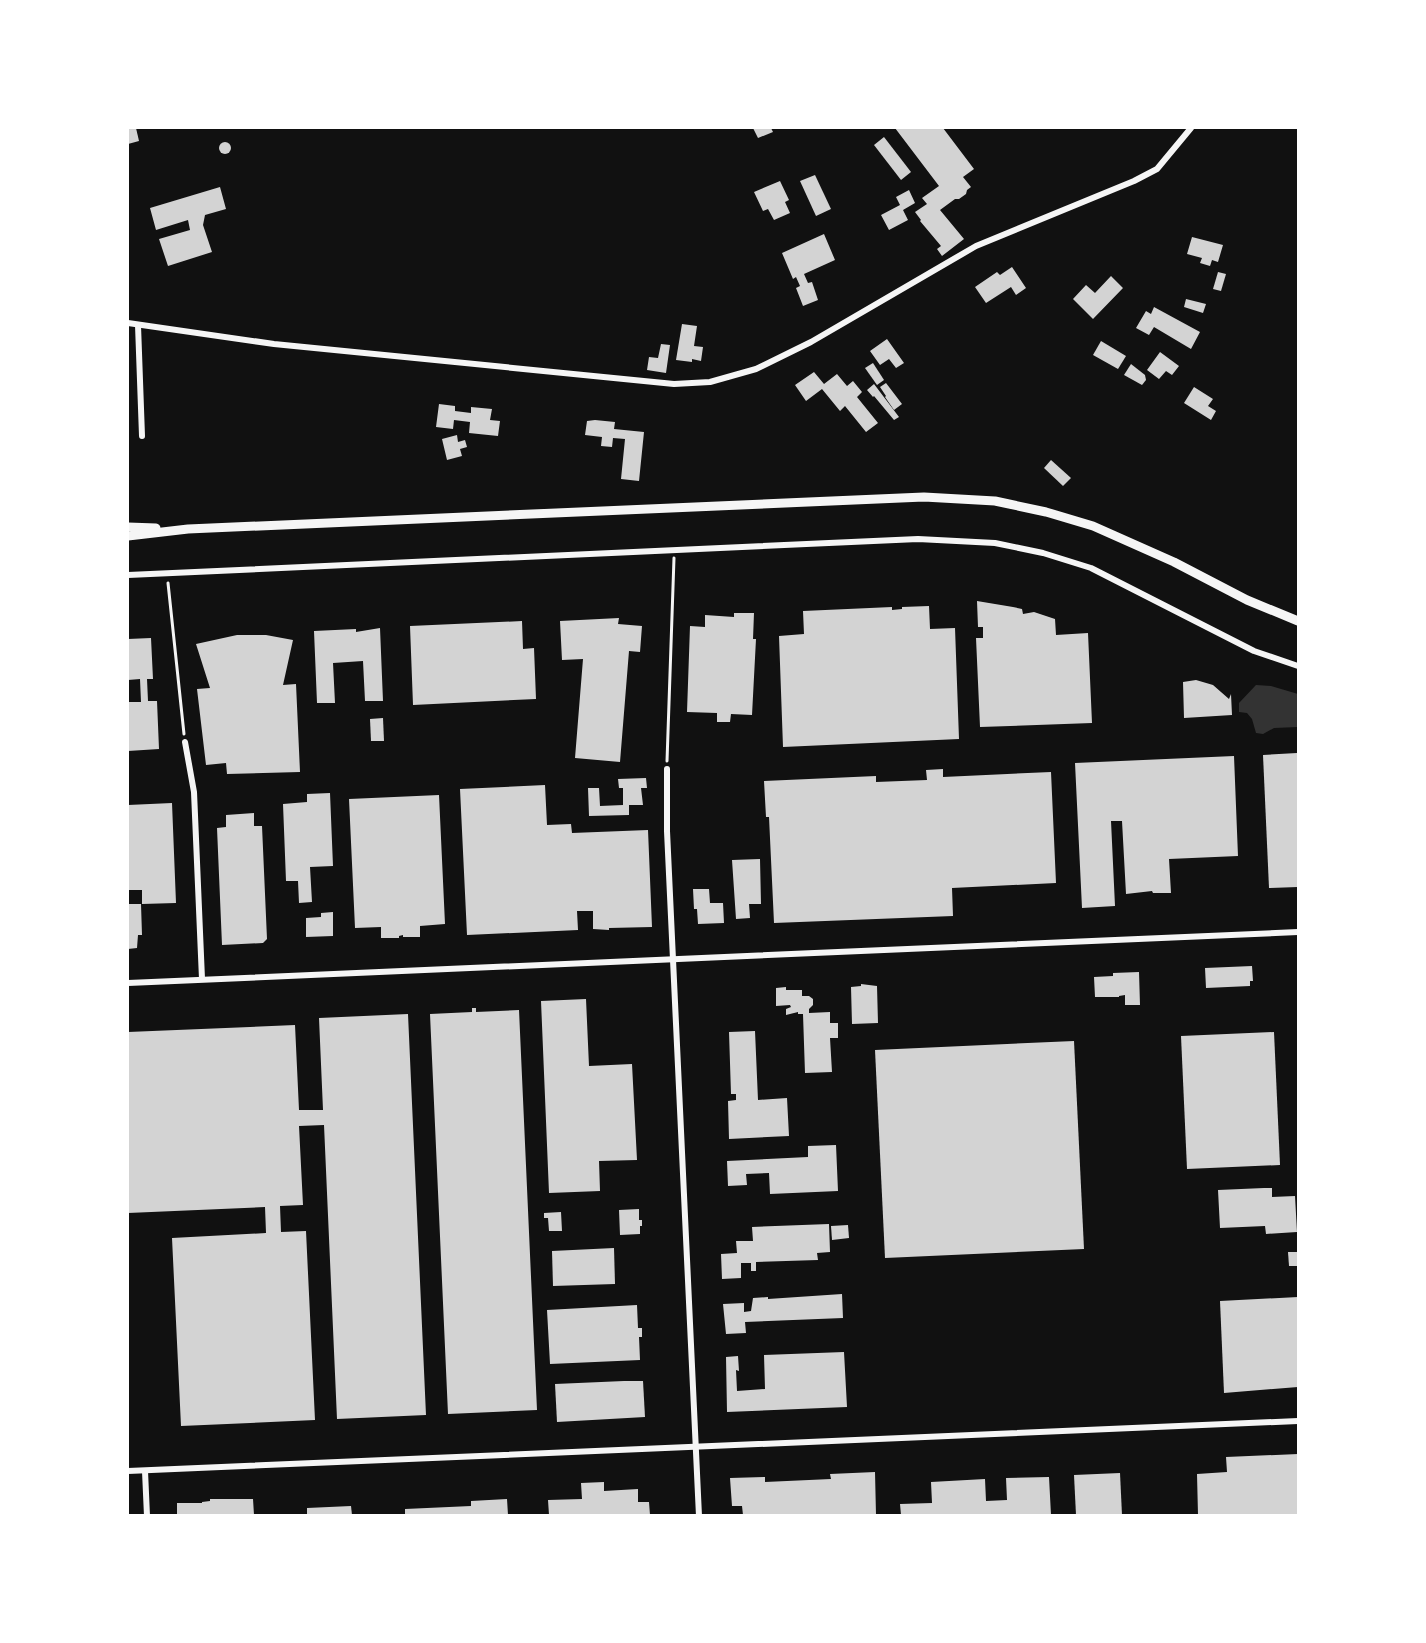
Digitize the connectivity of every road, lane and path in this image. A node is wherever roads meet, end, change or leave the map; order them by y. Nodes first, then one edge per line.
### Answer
1 (1191, 128) edge
2 (128, 323) edge
3 (138, 325) junction
4 (142, 436) dead end
5 (128, 527) edge
6 (188, 530) junction
7 (128, 536) edge
8 (674, 550) junction
9 (167, 572) junction
10 (128, 575) edge
11 (1299, 621) edge
12 (1299, 666) edge
13 (185, 742) joint
14 (667, 769) joint
15 (1299, 932) edge
16 (674, 959) junction
17 (202, 980) junction
18 (128, 983) edge
19 (1299, 1421) edge
20 (696, 1447) junction
21 (145, 1471) junction
22 (128, 1472) edge
23 (147, 1515) edge
24 (699, 1515) edge

1 - 3 street
2 - 3 street
3 - 4 street
5 - 6 main road
6 - 7 main road
6 - 11 main road
8 - 9 street
8 - 12 street
8 - 14 path
9 - 10 street
9 - 13 path
13 - 17 street
14 - 16 street
15 - 16 street
16 - 17 street
16 - 20 street
17 - 18 street
19 - 20 street
20 - 21 street
20 - 24 street
21 - 22 street
21 - 23 street

